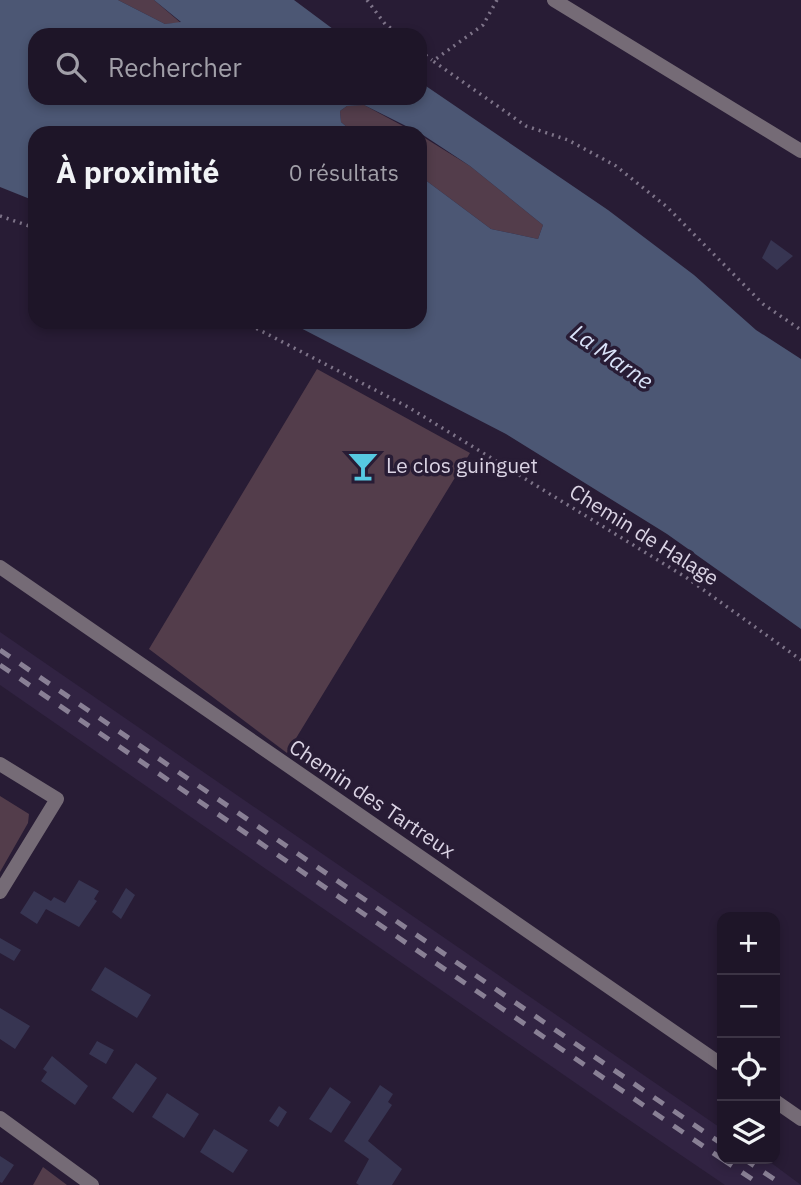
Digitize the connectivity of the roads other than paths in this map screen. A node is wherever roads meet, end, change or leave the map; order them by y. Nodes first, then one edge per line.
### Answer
1 (554, 0) edge
2 (801, 151) edge
3 (0, 567) edge
4 (0, 764) edge
5 (0, 892) edge
6 (717, 1062) edge
7 (780, 1104) edge
8 (0, 1118) edge
9 (801, 1119) edge
10 (92, 1185) edge

1 - 2 street
3 - 6 street, Chemin des Tartreux
4 - 5 street
7 - 9 street
8 - 10 street

